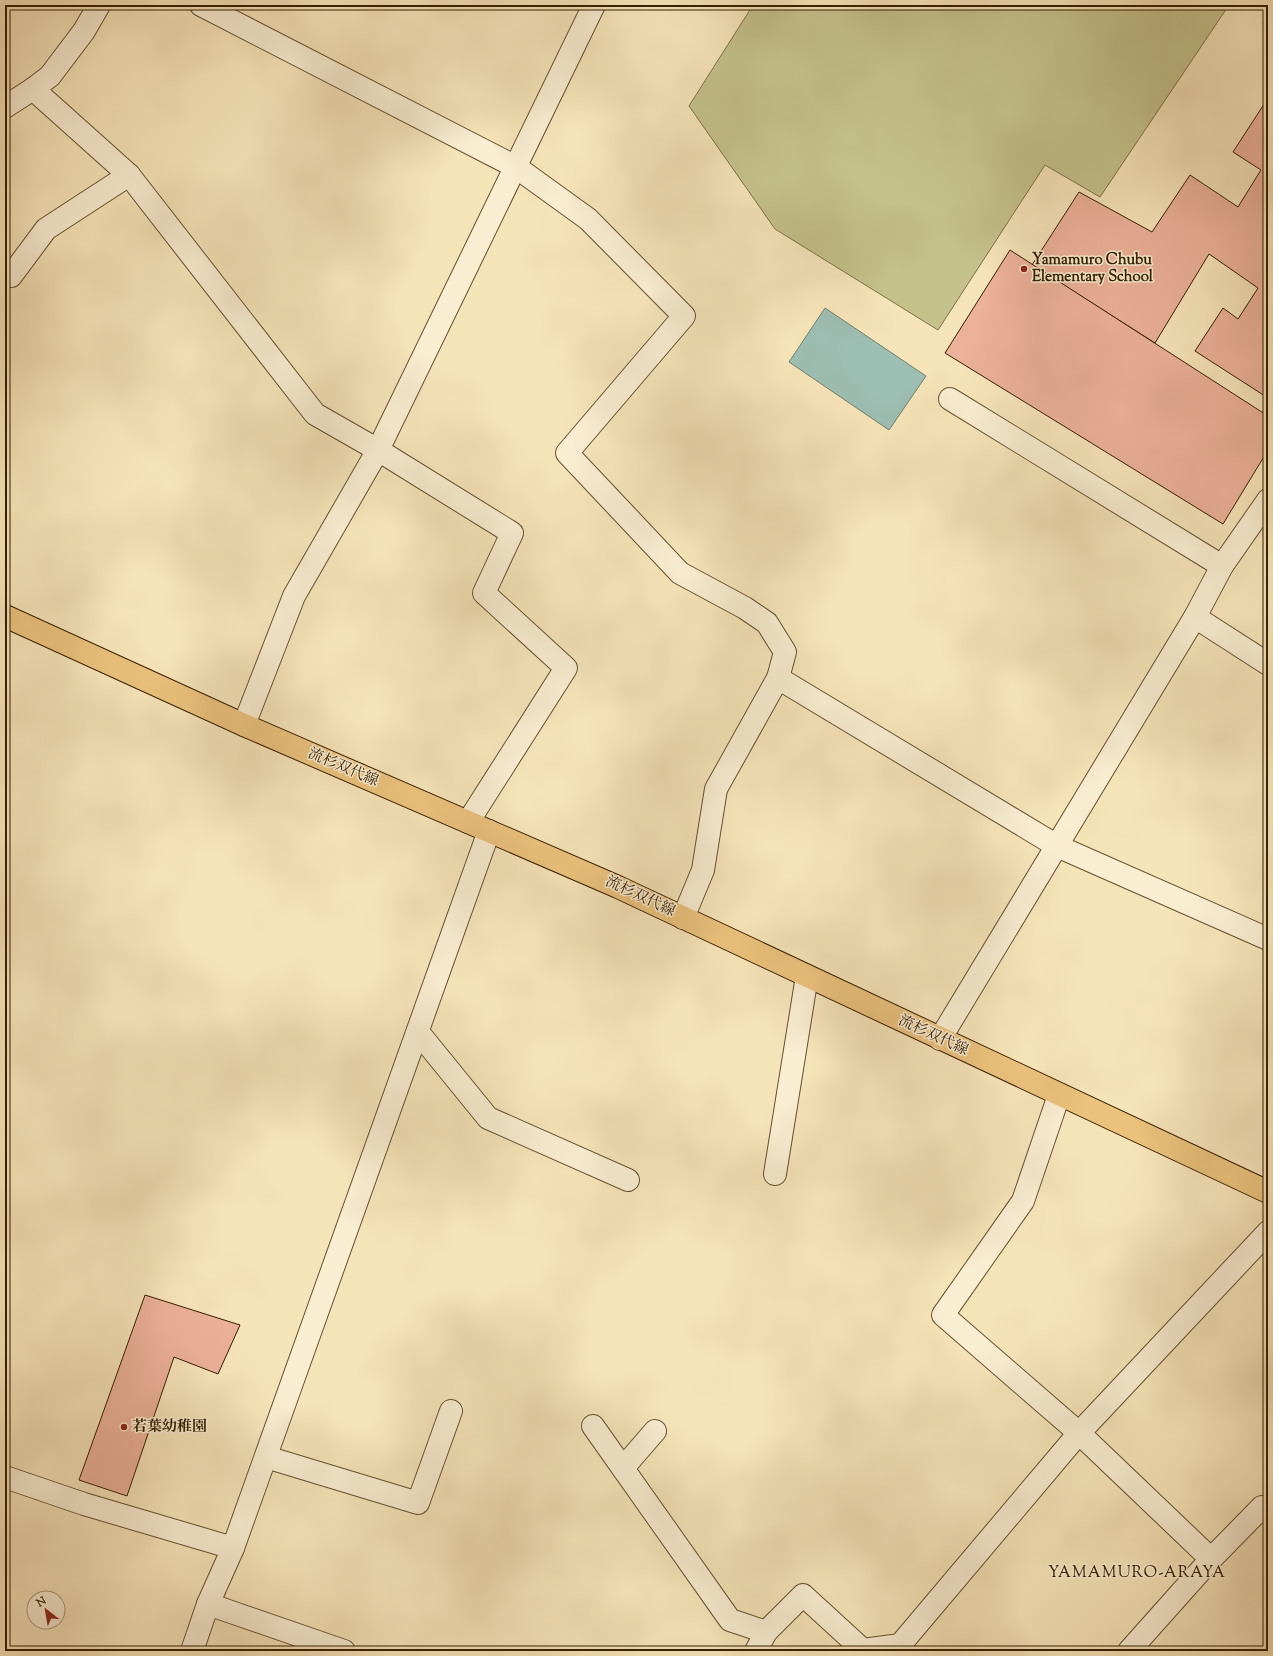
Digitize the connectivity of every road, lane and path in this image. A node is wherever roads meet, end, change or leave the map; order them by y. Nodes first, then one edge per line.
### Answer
1 (99, 5) edge
2 (201, 5) edge
3 (594, 5) edge
4 (33, 90) junction
5 (5, 107) edge
6 (516, 167) junction
7 (128, 175) junction
8 (11, 276) dead end
9 (950, 399) dead end
10 (378, 450) junction
11 (1268, 500) edge
12 (1222, 566) junction
13 (5, 616) edge
14 (1195, 617) junction
15 (1268, 664) edge
16 (778, 678) junction
17 (244, 725) junction
18 (468, 822) junction
19 (490, 831) junction
20 (1057, 846) junction
21 (684, 918) junction
22 (1268, 939) edge
23 (807, 976) junction
24 (418, 1032) junction
25 (940, 1039) junction
26 (1059, 1095) junction
27 (775, 1174) dead end
28 (628, 1180) dead end
29 (1268, 1192) edge
30 (1268, 1232) edge
31 (451, 1410) dead end
32 (594, 1426) dead end
33 (654, 1431) dead end
34 (1079, 1433) junction
35 (266, 1457) junction
36 (623, 1468) junction
37 (5, 1477) edge
38 (1262, 1507) dead end
39 (233, 1548) junction
40 (1211, 1560) junction
41 (208, 1604) junction
42 (766, 1632) junction
43 (192, 1651) edge
44 (344, 1651) edge
45 (756, 1651) edge
46 (1129, 1651) edge

1 - 4 street
2 - 6 street
3 - 6 street
4 - 5 street
4 - 7 street
6 - 10 street
6 - 16 street
7 - 8 street
7 - 10 street
9 - 12 street
10 - 17 street
10 - 18 street
11 - 12 street
12 - 14 street
13 - 17 main road, 流杉双代線
14 - 15 street
14 - 20 street
16 - 20 street
16 - 21 street
17 - 18 main road, 流杉双代線
18 - 19 main road, 流杉双代線
19 - 21 main road, 流杉双代線
19 - 24 street
20 - 22 street
20 - 25 street
21 - 23 main road, 流杉双代線
23 - 25 main road, 流杉双代線
23 - 27 street
24 - 28 street
24 - 35 street
25 - 26 main road, 流杉双代線
26 - 29 main road, 流杉双代線
26 - 34 street
30 - 34 street
31 - 35 street
32 - 36 street
33 - 36 street
34 - 40 street
34 - 42 street
35 - 39 street
36 - 42 street
37 - 39 street
38 - 40 street
39 - 41 street
40 - 46 street
41 - 43 street
41 - 44 street
42 - 45 street

